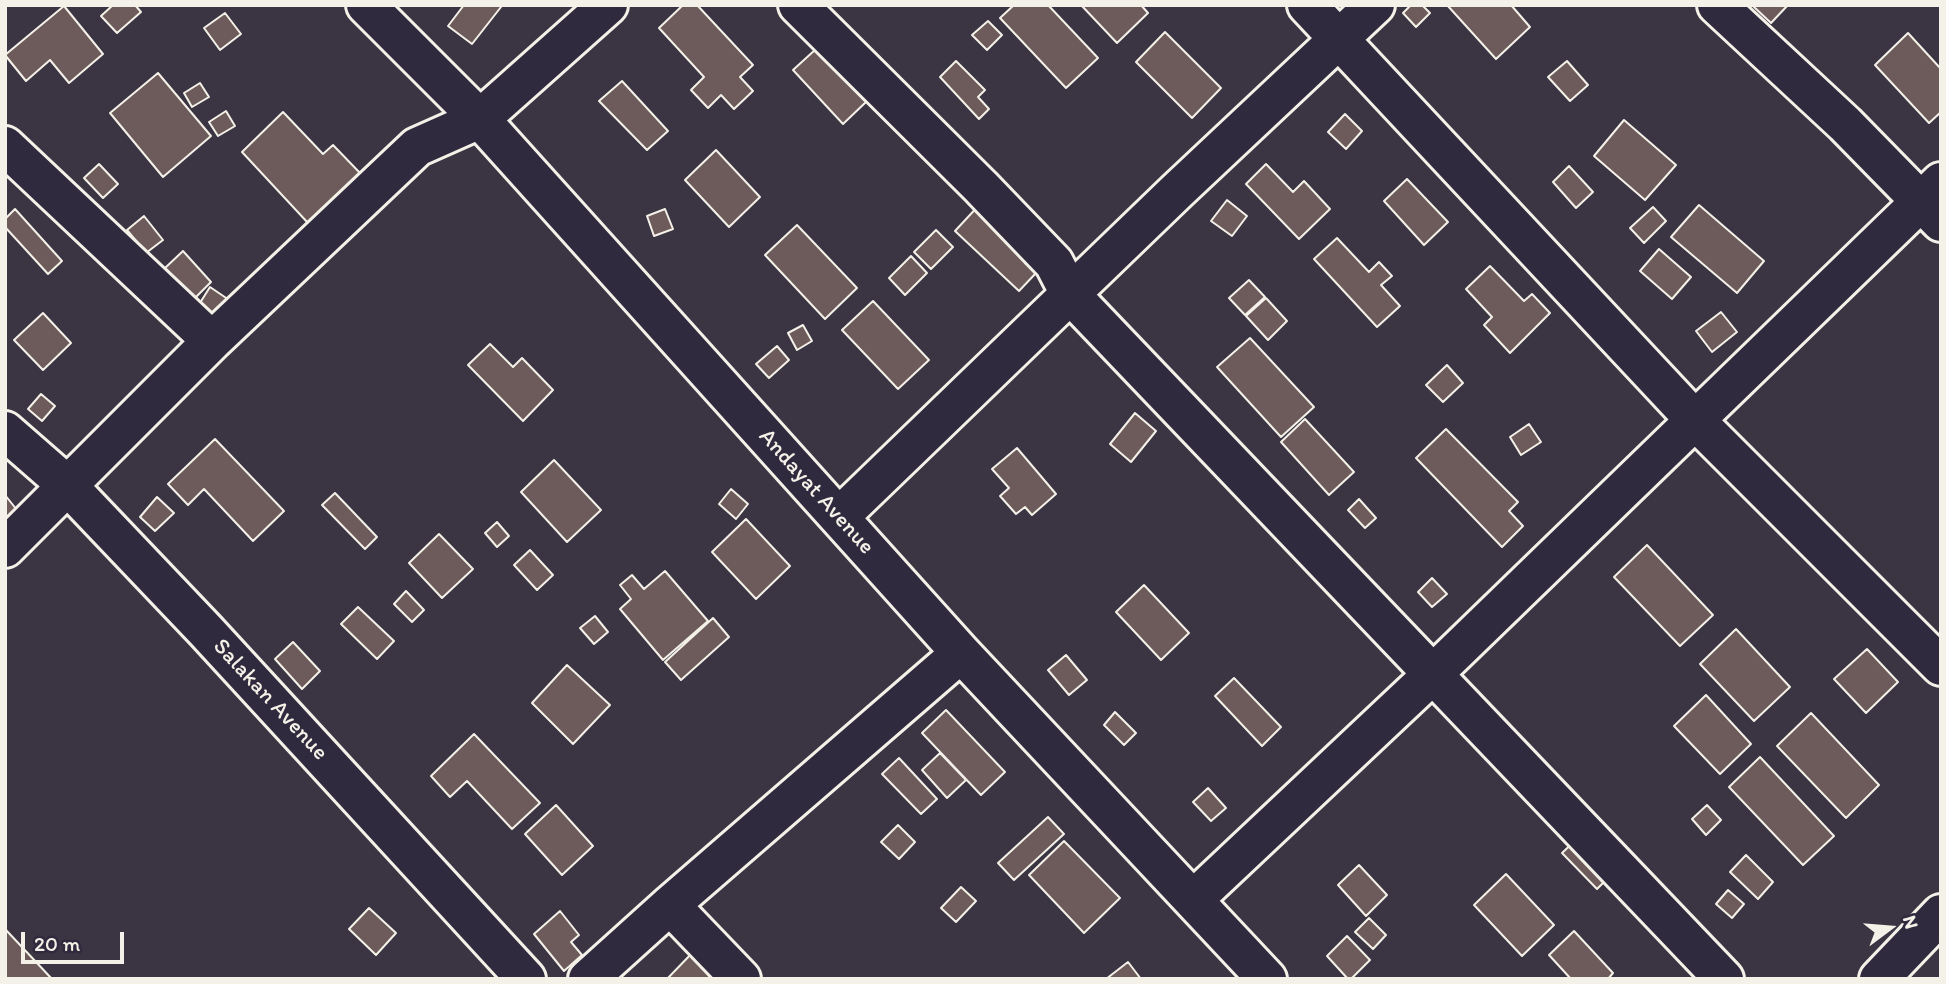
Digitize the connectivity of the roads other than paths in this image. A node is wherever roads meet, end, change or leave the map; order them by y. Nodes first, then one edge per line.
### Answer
1 (366, 5) edge
2 (608, 5) edge
3 (798, 5) edge
4 (1307, 5) edge
5 (1375, 5) edge
6 (1717, 5) edge
7 (1338, 38) junction
8 (480, 119) junction
9 (5, 146) edge
10 (1934, 202) edge
11 (1070, 294) junction
12 (212, 341) junction
13 (1695, 420) junction
14 (5, 431) edge
15 (68, 486) junction
16 (839, 517) junction
17 (5, 548) edge
18 (961, 653) junction
19 (1941, 666) edge
20 (1433, 674) junction
21 (1193, 900) junction
22 (670, 905) junction
23 (1941, 914) edge
24 (526, 979) edge
25 (588, 979) edge
26 (741, 979) edge
27 (1267, 979) edge
28 (1724, 979) edge
29 (1879, 979) edge

1 - 8 street, Andayat Avenue
2 - 8 street
3 - 11 street
4 - 7 street
5 - 7 street
6 - 10 street
7 - 11 street
7 - 13 street
8 - 12 street
8 - 16 street, Andayat Avenue
9 - 12 street
10 - 13 street
11 - 16 street
11 - 20 street
12 - 15 street
13 - 19 street
13 - 20 street
14 - 15 street, Salakan Avenue
15 - 17 street
15 - 24 street, Salakan Avenue
16 - 18 street, Andayat Avenue
18 - 21 street, Andayat Avenue
18 - 22 street
20 - 21 street
20 - 28 street
21 - 27 street, Andayat Avenue
22 - 25 street
22 - 26 street
23 - 29 street

